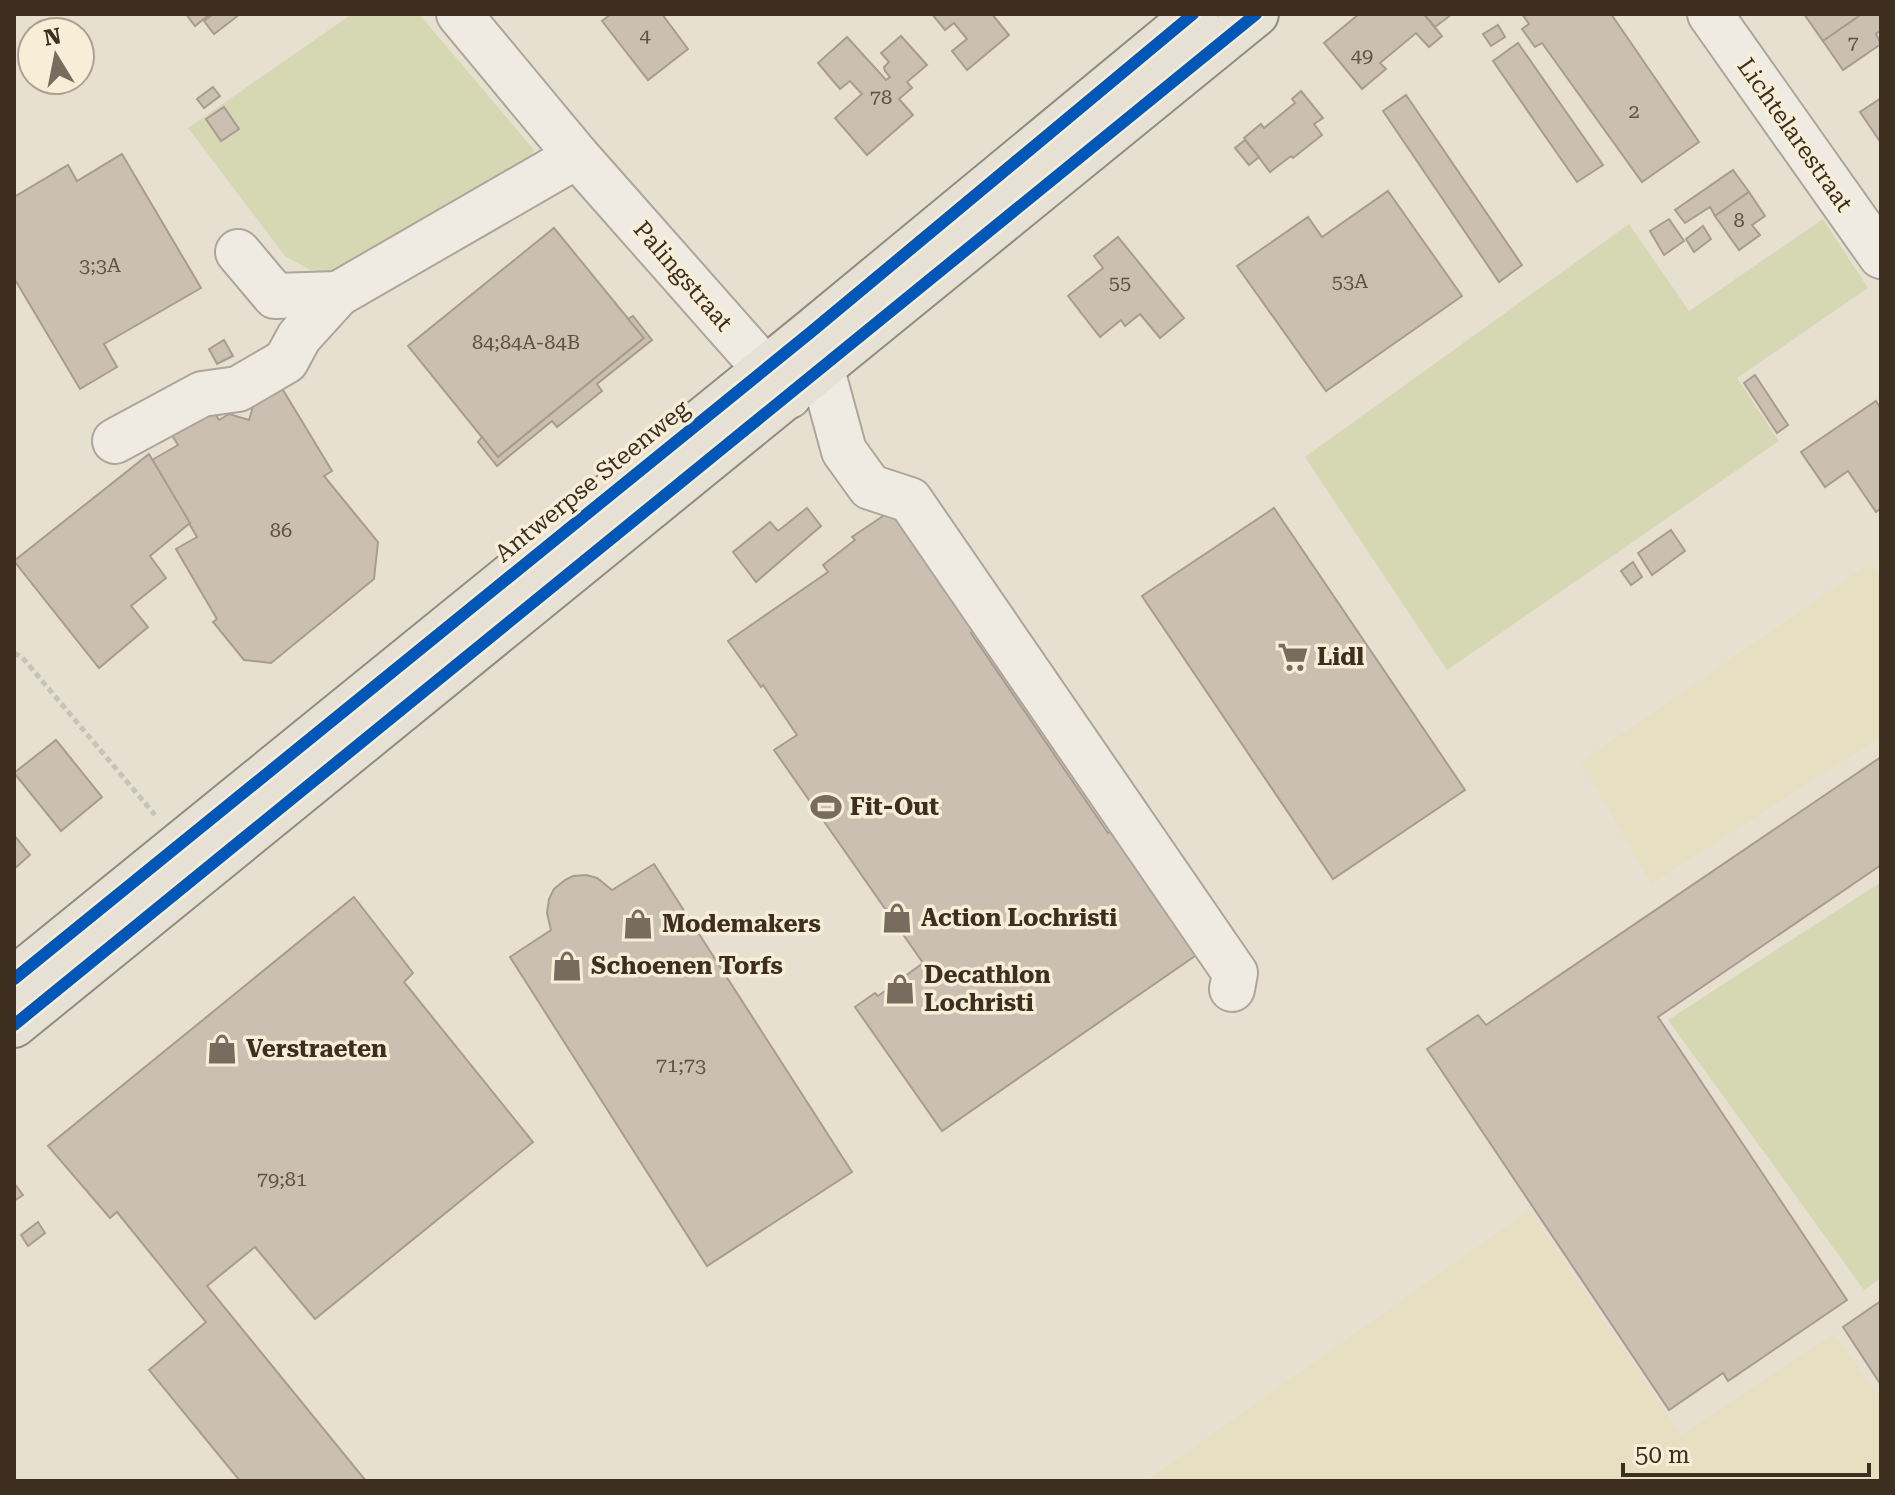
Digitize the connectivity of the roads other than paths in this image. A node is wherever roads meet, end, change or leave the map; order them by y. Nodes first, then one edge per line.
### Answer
1 (459, 14) edge
2 (1196, 14) edge
3 (1256, 14) edge
4 (1710, 14) edge
5 (577, 156) junction
6 (238, 252) dead end
7 (1881, 256) edge
8 (338, 294) junction
9 (792, 378) junction
10 (115, 441) dead end
11 (14, 979) edge
12 (1232, 989) dead end
13 (14, 1025) edge

1 - 5 street, Palingstraat
2 - 9 main road, Antwerpse Steenweg
3 - 9 main road, Antwerpse Steenweg
4 - 7 street, Lichtelarestraat
5 - 8 street
5 - 9 street, Palingstraat
6 - 8 street
8 - 10 street
9 - 11 main road, Antwerpse Steenweg
9 - 12 street
9 - 13 main road, Antwerpse Steenweg

